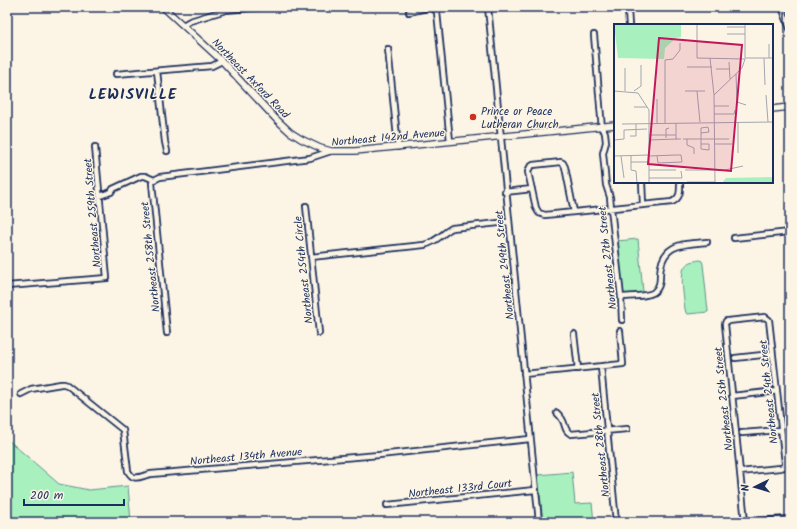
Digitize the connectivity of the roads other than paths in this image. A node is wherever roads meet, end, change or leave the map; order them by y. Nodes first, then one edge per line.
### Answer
1 (163, 7) edge
2 (260, 7) edge
3 (488, 7) edge
4 (782, 7) edge
5 (628, 10) dead end
6 (409, 12) dead end
7 (629, 24) edge
8 (183, 25) junction
9 (790, 29) edge
10 (594, 35) dead end
11 (388, 49) dead end
12 (222, 60) junction
13 (157, 70) junction
14 (116, 74) dead end
15 (790, 107) edge
16 (773, 109) edge
17 (614, 125) edge
18 (602, 126) junction
19 (500, 137) junction
20 (450, 141) junction
21 (398, 146) junction
22 (95, 147) dead end
23 (167, 151) dead end
24 (331, 151) junction
25 (154, 180) junction
26 (642, 183) edge
27 (680, 183) edge
28 (532, 189) junction
29 (506, 192) junction
30 (100, 196) junction
31 (643, 205) junction
32 (306, 206) dead end
33 (612, 208) junction
34 (574, 212) junction
35 (508, 222) junction
36 (790, 232) edge
37 (734, 238) dead end
38 (707, 242) dead end
39 (311, 257) junction
40 (7, 286) edge
41 (621, 297) junction
42 (765, 317) joint
43 (622, 320) dead end
44 (620, 331) dead end
45 (167, 333) dead end
46 (319, 333) dead end
47 (574, 334) dead end
48 (772, 354) junction
49 (735, 358) dead end
50 (601, 366) junction
51 (578, 369) junction
52 (524, 374) junction
53 (777, 391) junction
54 (21, 394) dead end
55 (732, 396) junction
56 (557, 413) dead end
57 (628, 429) dead end
58 (781, 430) junction
59 (607, 431) junction
60 (742, 433) dead end
61 (530, 439) junction
62 (740, 472) junction
63 (535, 490) junction
64 (387, 504) dead end
65 (787, 520) edge
66 (538, 522) edge
67 (616, 522) edge
68 (744, 522) edge

1 - 8 main road, Northeast Axford Road
2 - 8 street
3 - 19 street, Northeast 249th Street
4 - 9 street
5 - 7 street
6 - 20 street
8 - 12 main road, Northeast Axford Road
10 - 18 street, Northeast 27th Street
11 - 21 street
12 - 13 street
12 - 24 main road, Northeast Axford Road
13 - 14 street
13 - 23 street
15 - 16 main road
17 - 18 main road, Northeast 142nd Avenue
18 - 19 main road, Northeast 142nd Avenue
18 - 33 street, Northeast 27th Street
19 - 20 main road, Northeast 142nd Avenue
19 - 29 street, Northeast 249th Street
20 - 21 main road, Northeast 142nd Avenue
21 - 24 main road, Northeast 142nd Avenue
22 - 30 street, Northeast 259th Street
24 - 25 street, Northeast 142nd Avenue
25 - 30 street, Northeast 142nd Avenue
25 - 45 street, Northeast 258th Street
26 - 31 street
27 - 31 street
28 - 29 street
28 - 34 street
28 - 34 street
29 - 35 street, Northeast 249th Street
30 - 40 street, Northeast 259th Street
31 - 33 street
32 - 39 street, Northeast 254th Circle
33 - 34 street
33 - 41 street, Northeast 27th Street
35 - 39 street
35 - 52 street, Northeast 249th Street
36 - 37 street
38 - 41 street
39 - 46 street, Northeast 254th Circle
41 - 43 street, Northeast 27th Street
42 - 48 street, Northeast 24th Street
42 - 55 street, Northeast 25th Street
44 - 50 street
47 - 51 street
48 - 49 street
48 - 53 street, Northeast 24th Street
50 - 51 street
50 - 59 street, Northeast 28th Street
51 - 52 street
52 - 61 street, Northeast 249th Street
53 - 55 street
53 - 58 street, Northeast 24th Street
54 - 61 street, Northeast 134th Avenue
55 - 62 street, Northeast 25th Street
56 - 59 street
57 - 59 street
58 - 60 street
58 - 62 street, Northeast 24th Street
59 - 67 street, Northeast 28th Street
61 - 63 street, Northeast 249th Street
62 - 68 street, Northeast 25th Street
63 - 64 street, Northeast 133rd Court
63 - 66 street, Northeast 249th Street
65 - 68 street

